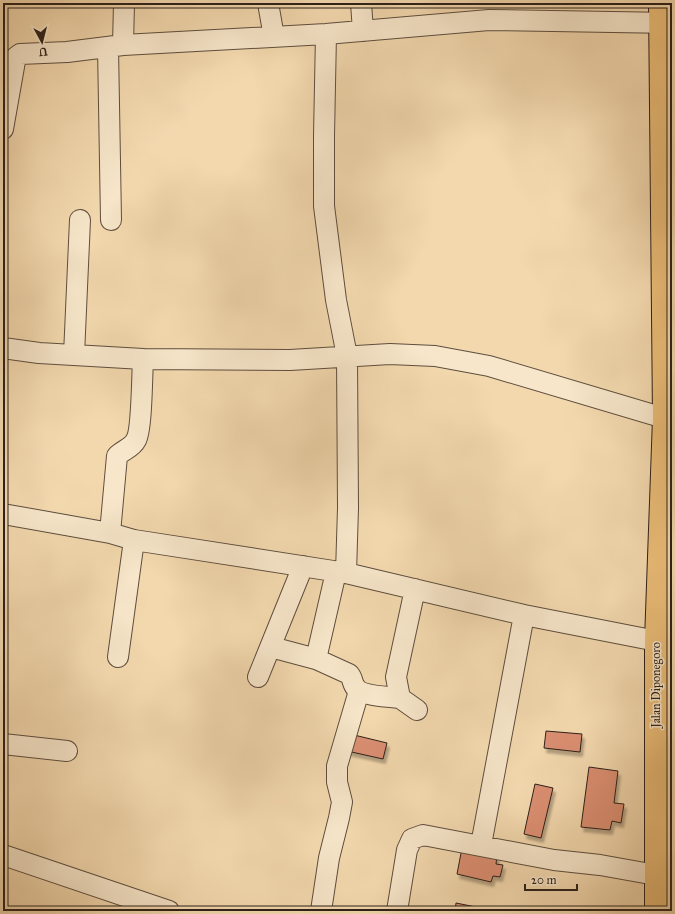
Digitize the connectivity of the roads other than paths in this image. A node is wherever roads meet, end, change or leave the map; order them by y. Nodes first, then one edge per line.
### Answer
1 (124, 3) edge
2 (268, 3) edge
3 (361, 3) edge
4 (664, 16) edge
5 (363, 31) junction
6 (326, 34) junction
7 (274, 37) junction
8 (115, 46) junction
9 (3, 129) edge
10 (80, 220) dead end
11 (111, 220) dead end
12 (667, 245) edge
13 (3, 348) edge
14 (74, 355) junction
15 (347, 356) junction
16 (143, 359) junction
17 (664, 418) junction
18 (3, 514) edge
19 (110, 533) junction
20 (134, 540) junction
21 (302, 566) junction
22 (341, 572) junction
23 (415, 589) junction
24 (524, 615) junction
25 (664, 642) edge
26 (271, 647) junction
27 (118, 657) dead end
28 (316, 659) junction
29 (258, 677) dead end
30 (359, 691) junction
31 (400, 698) junction
32 (417, 710) dead end
33 (3, 744) edge
34 (67, 751) dead end
35 (481, 845) junction
36 (3, 855) edge
37 (664, 875) edge
38 (169, 911) edge
39 (321, 911) edge
40 (397, 911) edge
41 (656, 911) edge

1 - 8 street
2 - 7 street
3 - 5 street
4 - 5 street
4 - 12 main road, Jalan Diponegoro
5 - 6 street
6 - 7 street
6 - 15 street
7 - 8 street
8 - 9 street
8 - 11 street
10 - 14 street
12 - 17 main road, Jalan Diponegoro
13 - 14 street
14 - 16 street
15 - 16 street
15 - 17 street
15 - 22 street
16 - 19 street
17 - 25 main road, Jalan Diponegoro
18 - 19 street
19 - 20 street
20 - 21 street
20 - 27 street
21 - 22 street
21 - 26 street
22 - 23 street
22 - 28 street
23 - 24 street
23 - 31 street
24 - 25 street
24 - 35 street
25 - 37 main road, Jalan Diponegoro
26 - 28 street
26 - 29 street
28 - 30 street
30 - 31 street
30 - 39 street
31 - 32 street
33 - 34 street
35 - 37 street
35 - 40 street
36 - 38 street
37 - 41 main road, Jalan Diponegoro

